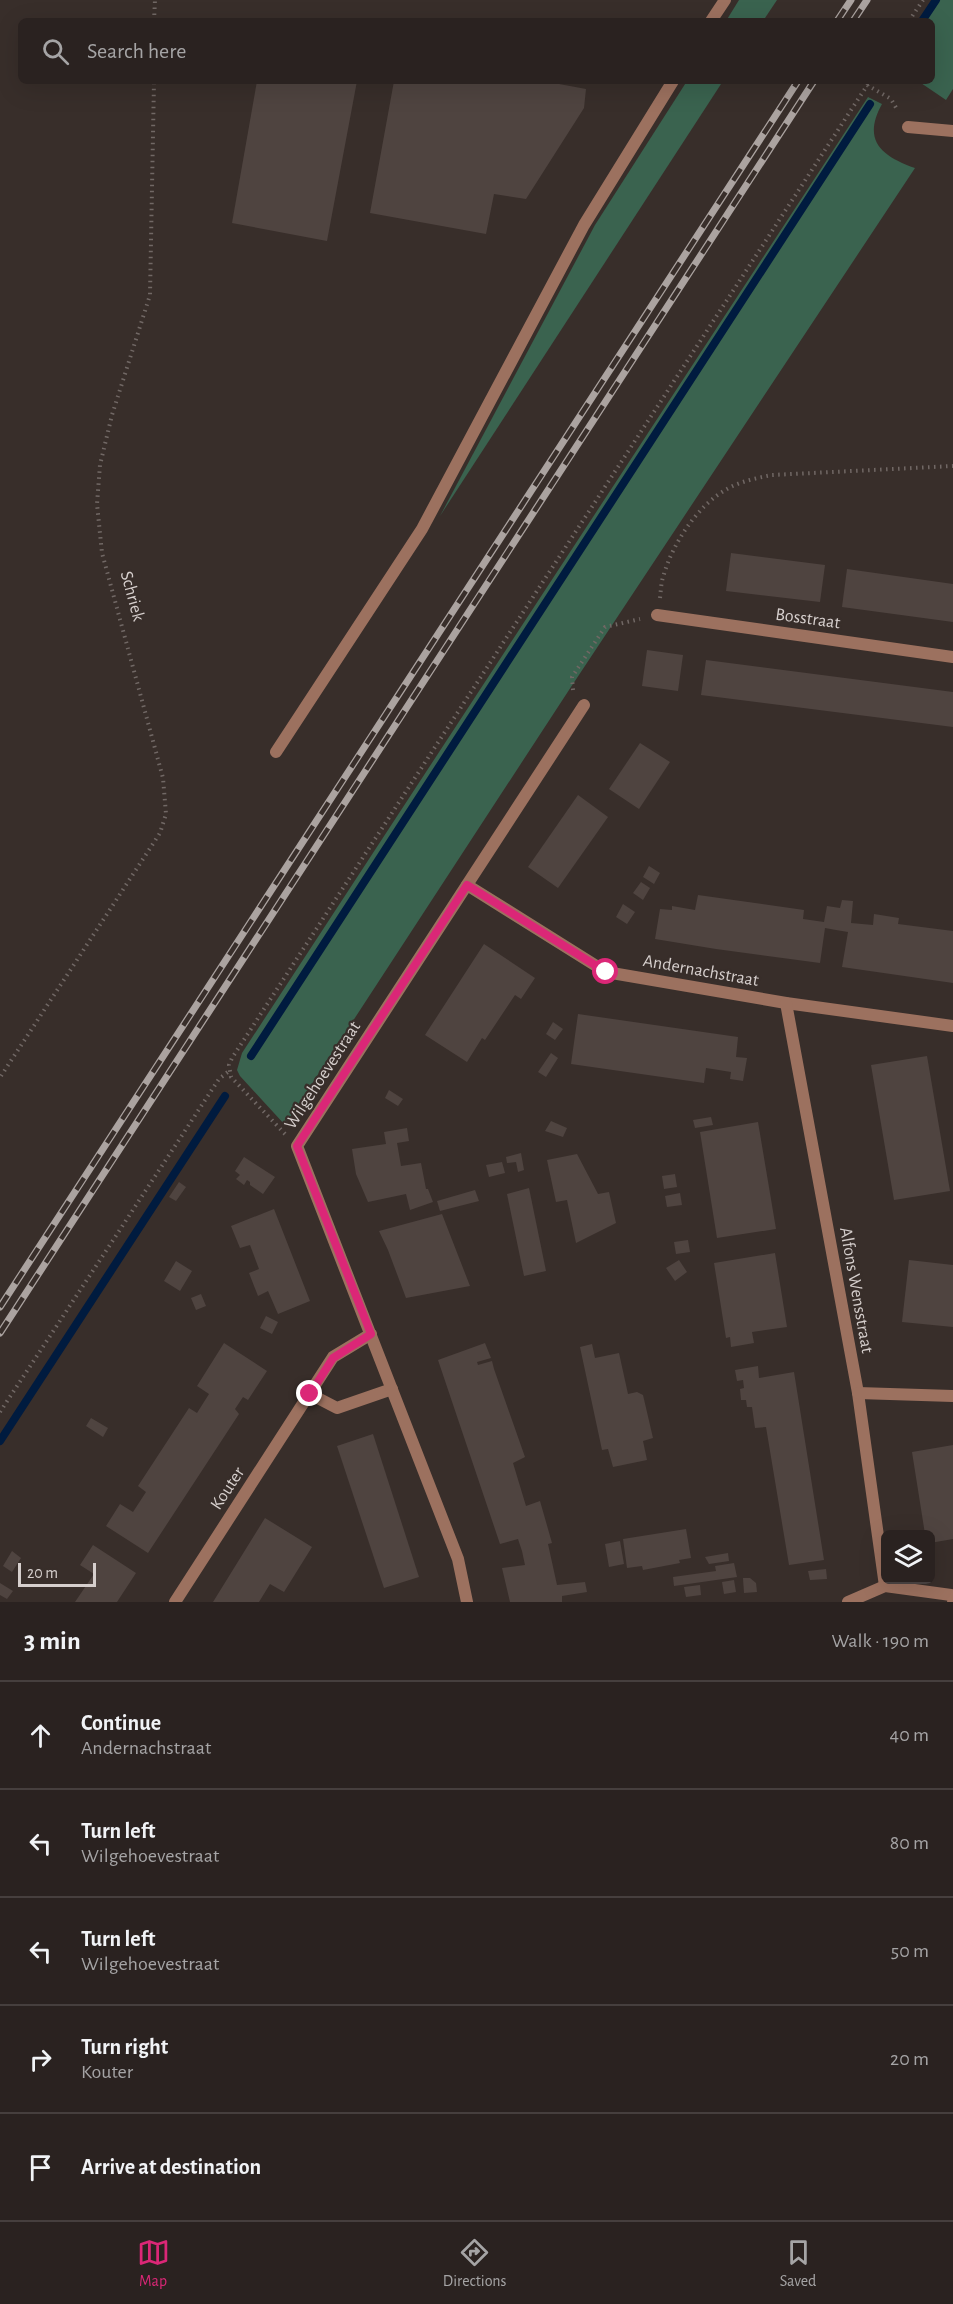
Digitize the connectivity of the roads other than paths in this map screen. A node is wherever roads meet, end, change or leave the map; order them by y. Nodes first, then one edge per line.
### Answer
1 (725, 0) edge
2 (713, 18) edge
3 (671, 84) edge
4 (908, 127) road end
5 (953, 132) edge
6 (657, 615) road end
7 (953, 657) edge
8 (584, 705) dead end
9 (276, 752) dead end
10 (467, 885) junction
11 (786, 1003) junction
12 (953, 1026) edge
13 (371, 1334) junction
14 (392, 1389) junction
15 (858, 1393) junction
16 (310, 1394) junction
17 (953, 1396) edge
18 (885, 1586) junction
19 (953, 1600) edge
20 (175, 1602) edge
21 (467, 1602) edge
22 (848, 1602) edge

1 - 2 street
3 - 9 street
4 - 5 street
6 - 7 street, Bosstraat
8 - 10 street, Wilgehoevestraat
10 - 11 street, Andernachstraat
10 - 13 street, Wilgehoevestraat
11 - 12 street, Andernachstraat
11 - 15 street, Alfons Wensstraat
13 - 14 street, Wilgehoevestraat
13 - 16 street, Kouter
14 - 16 street
14 - 21 street, Wilgehoevestraat
15 - 17 street
15 - 18 street, Alfons Wensstraat
16 - 20 street, Kouter
18 - 19 street
18 - 22 street

